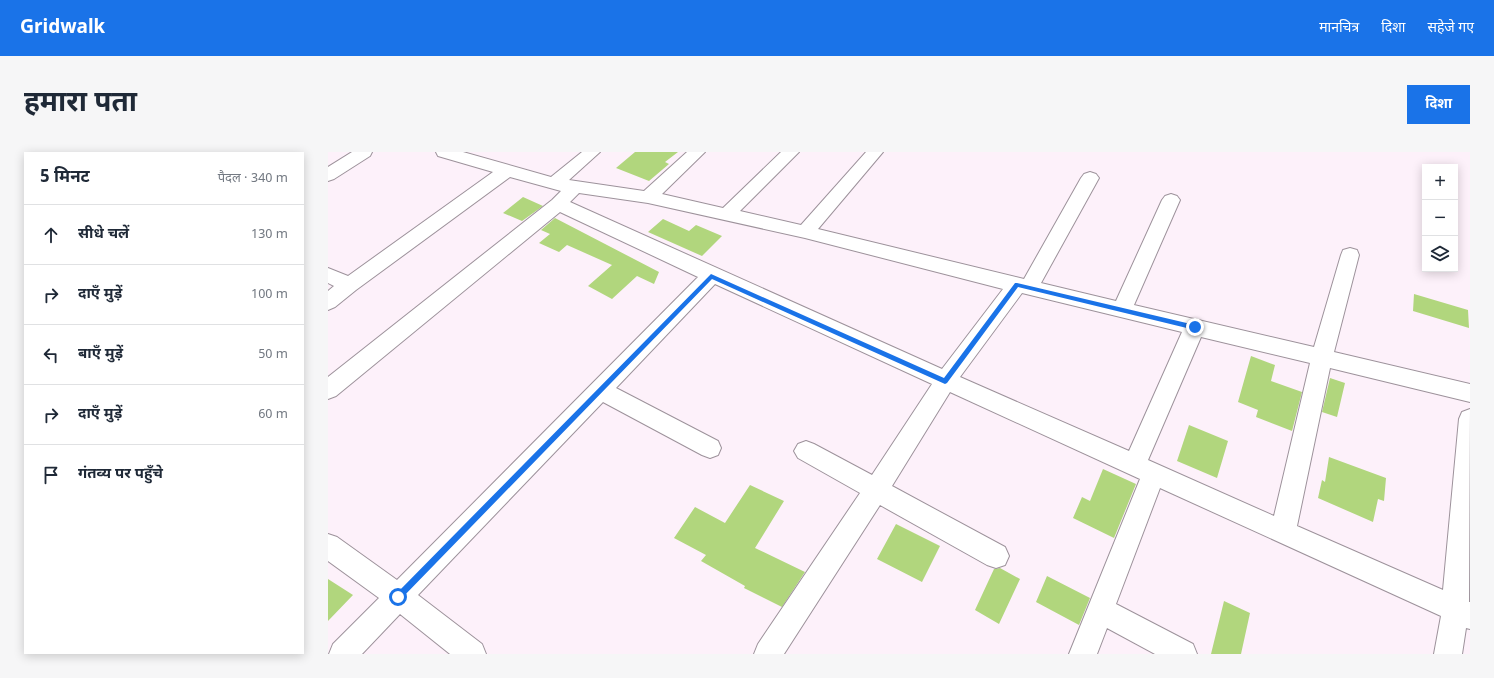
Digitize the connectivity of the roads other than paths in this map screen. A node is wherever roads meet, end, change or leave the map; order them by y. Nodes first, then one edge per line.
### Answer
1 (364, 152) edge
2 (444, 152) edge
3 (502, 152) edge
4 (592, 152) edge
5 (697, 152) edge
6 (791, 152) edge
7 (874, 152) edge
8 (485, 164) junction
9 (506, 171) junction
10 (328, 175) edge
11 (1090, 178) dead end
12 (556, 194) junction
13 (648, 197) junction
14 (1171, 200) dead end
15 (726, 215) junction
16 (805, 232) junction
17 (1350, 255) dead end
18 (328, 275) edge
19 (711, 276) junction
20 (349, 285) junction
21 (1023, 286) junction
22 (328, 302) edge
23 (1122, 309) junction
24 (1195, 327) junction
25 (1322, 358) junction
26 (945, 382) junction
27 (328, 390) edge
28 (600, 390) junction
29 (1470, 393) edge
30 (1470, 419) edge
31 (710, 448) dead end
32 (806, 451) dead end
33 (1145, 469) junction
34 (877, 489) junction
35 (1283, 532) junction
36 (328, 546) edge
37 (996, 556) dead end
38 (398, 597) junction
39 (1101, 611) junction
40 (1462, 613) edge
41 (343, 654) edge
42 (472, 654) edge
43 (768, 654) edge
44 (1083, 654) edge
45 (1182, 654) edge
46 (1448, 654) edge

1 - 10 street
2 - 8 street
3 - 8 street
4 - 12 street
5 - 13 street
6 - 15 street
7 - 16 street
8 - 9 street
9 - 12 street
9 - 20 street
11 - 21 street
12 - 13 street
12 - 19 street
12 - 27 street
13 - 15 street
14 - 23 street
15 - 16 street
16 - 21 street
17 - 25 street
18 - 20 street
19 - 26 street
19 - 28 street
20 - 22 street
21 - 23 street
21 - 26 street
23 - 24 street
24 - 25 street
24 - 33 street
25 - 29 street
25 - 35 street
26 - 33 street
26 - 34 street
28 - 31 street
28 - 38 street
30 - 40 street
32 - 34 street
33 - 35 street
33 - 39 street
34 - 37 street
34 - 43 street
35 - 40 street
36 - 38 street
38 - 41 street
38 - 42 street
39 - 44 street
39 - 45 street
40 - 46 street

